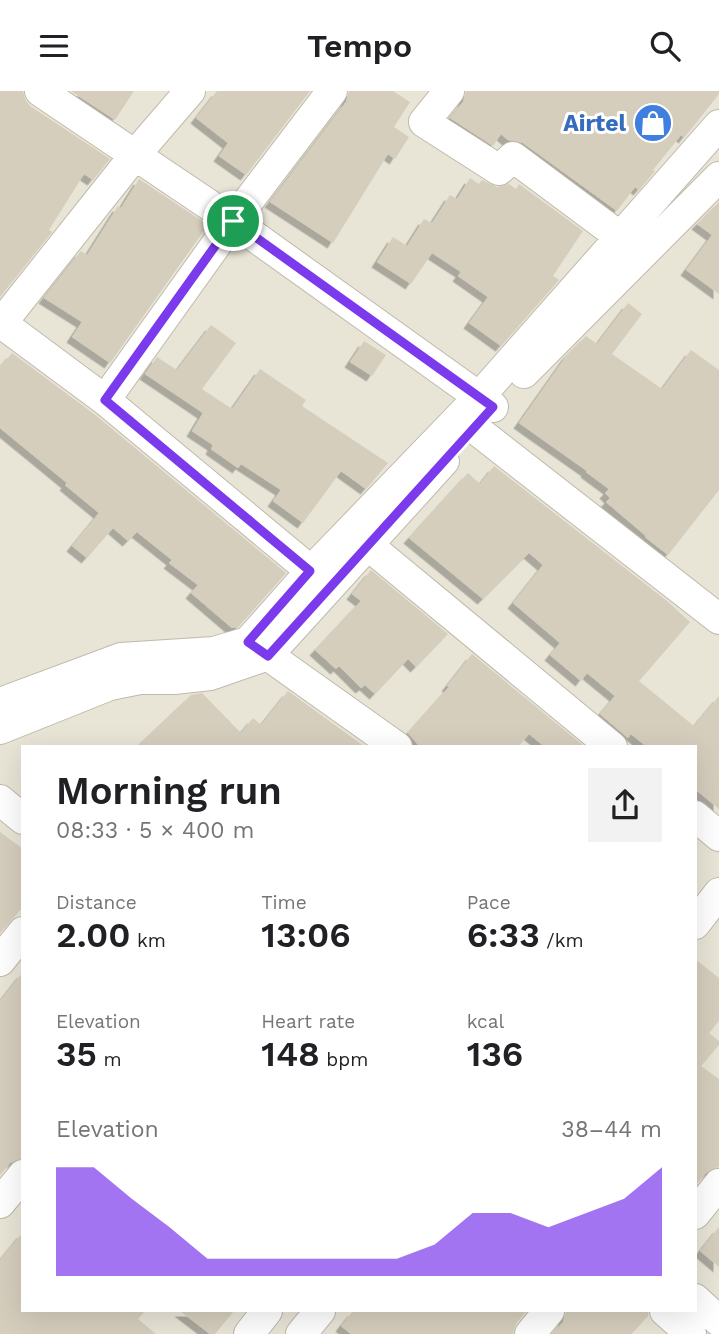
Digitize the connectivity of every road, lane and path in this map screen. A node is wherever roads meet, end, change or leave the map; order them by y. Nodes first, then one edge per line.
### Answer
1 (40, 91) edge
2 (190, 91) edge
3 (332, 91) edge
4 (449, 91) edge
5 (719, 125) edge
6 (135, 155) junction
7 (719, 177) edge
8 (233, 221) junction
9 (619, 236) junction
10 (1, 324) edge
11 (105, 400) junction
12 (477, 412) junction
13 (369, 546) junction
14 (310, 571) junction
15 (719, 619) edge
16 (258, 649) junction
17 (0, 703) edge
18 (0, 729) edge
19 (386, 744) edge
20 (610, 745) edge
21 (0, 800) edge
22 (21, 818) edge
23 (697, 818) edge
24 (719, 836) edge
25 (719, 893) edge
26 (697, 921) edge
27 (21, 935) edge
28 (0, 961) edge
29 (21, 1177) edge
30 (719, 1184) edge
31 (0, 1203) edge
32 (697, 1212) edge
33 (697, 1301) edge
34 (266, 1312) edge
35 (319, 1312) edge
36 (549, 1312) edge
37 (665, 1312) edge
38 (719, 1321) edge
39 (249, 1334) edge
40 (301, 1334) edge
41 (530, 1334) edge
42 (691, 1334) edge

1 - 6 street
2 - 6 street
3 - 8 street
4 - 9 street
5 - 9 street
6 - 8 street
6 - 10 street
7 - 12 street
8 - 11 street
8 - 12 street
9 - 12 street
10 - 11 street
11 - 14 street
12 - 13 street
12 - 14 street
12 - 15 street
13 - 16 street
13 - 20 street
14 - 16 street
16 - 17 street
16 - 18 street
16 - 19 street
21 - 22 street
23 - 24 street
25 - 26 street
27 - 28 street
29 - 31 street
30 - 32 street
33 - 38 street
34 - 39 street
35 - 40 street
36 - 41 street
37 - 42 street

